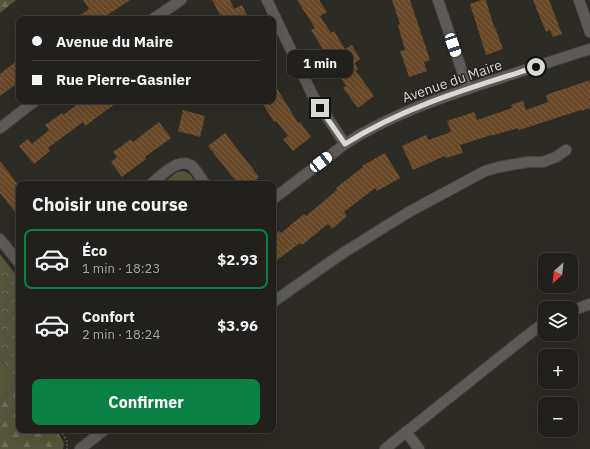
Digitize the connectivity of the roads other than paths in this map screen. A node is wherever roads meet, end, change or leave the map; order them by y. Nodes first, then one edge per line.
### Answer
1 (181, 0) edge
2 (268, 0) edge
3 (438, 0) edge
4 (579, 0) edge
5 (157, 16) edge
6 (276, 16) edge
7 (276, 17) edge
8 (590, 32) edge
9 (590, 49) edge
10 (468, 89) junction
11 (31, 104) edge
12 (0, 128) edge
13 (345, 144) junction
14 (566, 150) dead end
15 (155, 181) edge
16 (204, 181) edge
17 (276, 197) edge
18 (0, 239) edge
19 (16, 259) edge
20 (276, 300) edge
21 (590, 304) edge
22 (578, 308) edge
23 (538, 327) edge
24 (406, 432) junction
25 (100, 433) edge
26 (80, 449) edge
27 (385, 449) edge
28 (419, 449) edge

1 - 5 street
2 - 6 street
3 - 10 street
4 - 8 street
7 - 13 street
9 - 10 street, Avenue du Maire
10 - 13 street, Avenue du Maire
11 - 12 street
13 - 17 street, Avenue du Maire
14 - 20 street
15 - 16 street
18 - 19 street
21 - 22 street
23 - 24 street
24 - 27 street
24 - 28 street
25 - 26 street

